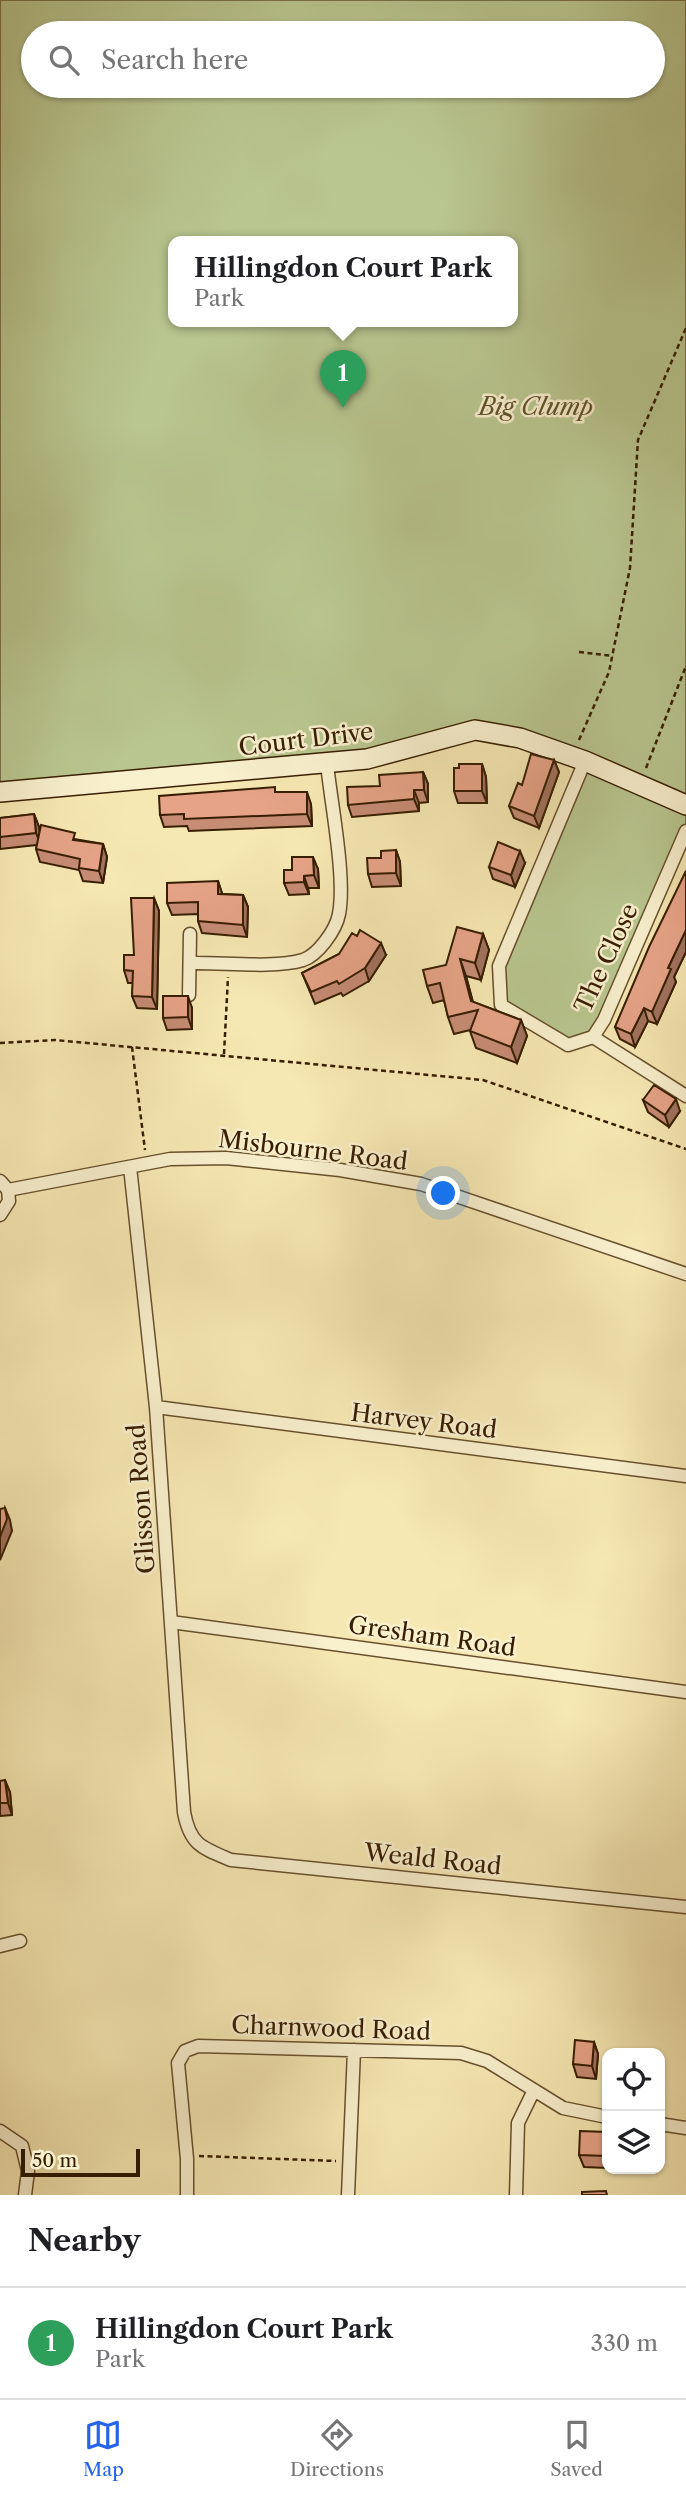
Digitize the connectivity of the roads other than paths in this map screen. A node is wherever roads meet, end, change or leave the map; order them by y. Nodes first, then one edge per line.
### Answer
1 (579, 758) junction
2 (327, 764) junction
3 (0, 792) edge
4 (686, 805) edge
5 (686, 831) edge
6 (190, 934) dead end
7 (190, 963) junction
8 (189, 995) edge
9 (593, 1037) junction
10 (686, 1096) edge
11 (130, 1167) junction
12 (4, 1186) edge
13 (0, 1215) edge
14 (686, 1274) edge
15 (156, 1407) junction
16 (686, 1476) edge
17 (172, 1622) junction
18 (686, 1692) edge
19 (187, 1829) joint
20 (686, 1907) edge
21 (20, 1941) dead end
22 (0, 1946) edge
23 (354, 2050) junction
24 (534, 2090) junction
25 (602, 2116) edge
26 (665, 2125) edge
27 (686, 2128) edge
28 (0, 2131) edge
29 (25, 2195) edge
30 (187, 2195) edge
31 (348, 2195) edge
32 (516, 2195) edge

1 - 2 street, Court Drive
1 - 4 street, Court Drive
1 - 9 street, The Close
2 - 3 street, Court Drive
2 - 7 street
5 - 9 street, The Close
6 - 7 street
7 - 8 street
9 - 10 street
11 - 12 street, Misbourne Road
11 - 14 street, Misbourne Road
11 - 15 street, Glisson Road
12 - 13 street
15 - 16 street, Harvey Road
15 - 17 street, Glisson Road
17 - 18 street, Gresham Road
17 - 19 street, Glisson Road
19 - 20 street, Weald Road
21 - 22 street
23 - 24 street, Charnwood Road
23 - 30 street, Charnwood Road
23 - 31 street
24 - 25 street, Charnwood Road
24 - 32 street
26 - 27 street
28 - 29 street

